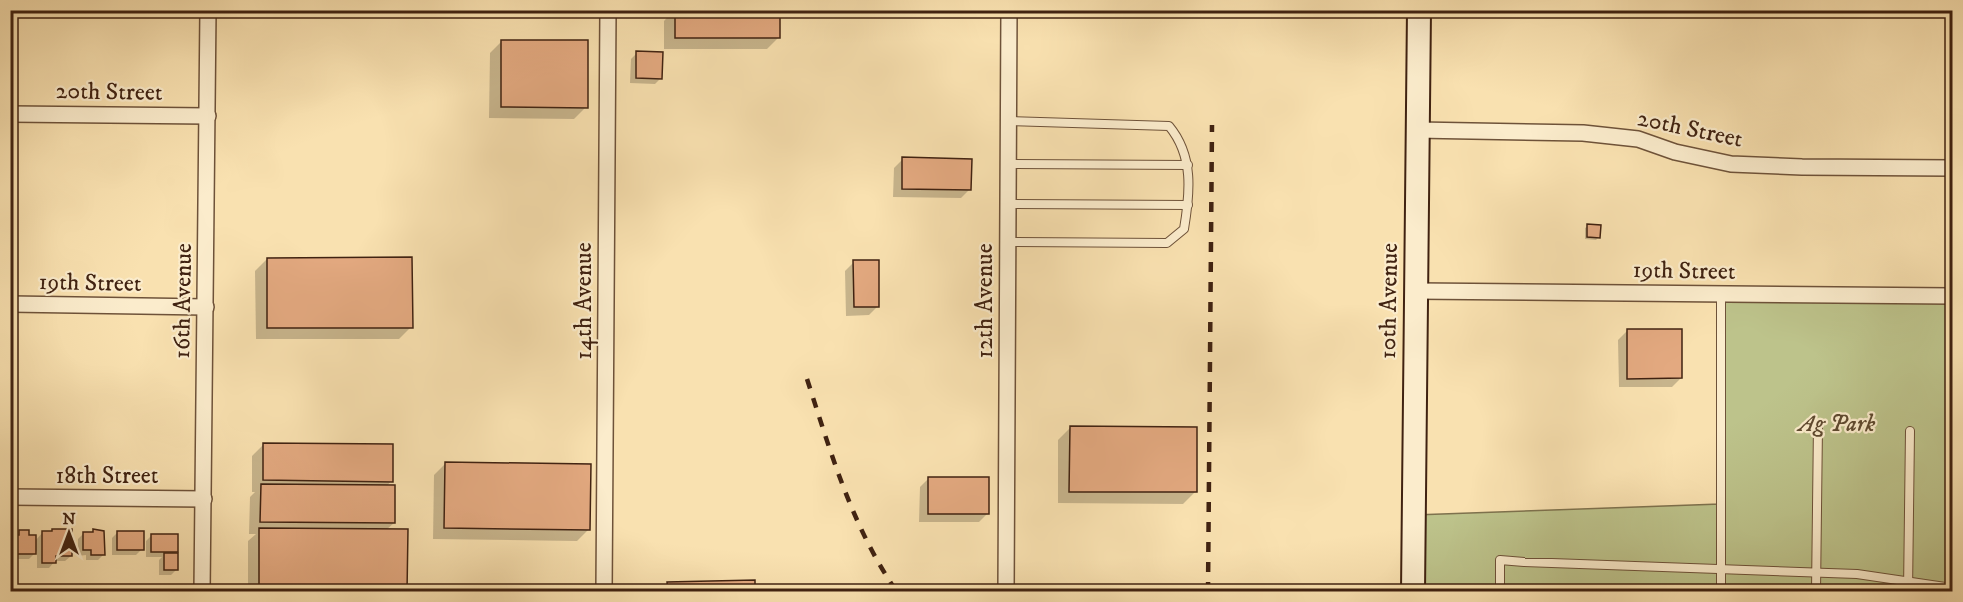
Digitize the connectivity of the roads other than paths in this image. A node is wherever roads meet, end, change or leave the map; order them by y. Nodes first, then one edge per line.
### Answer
1 (208, 10) edge
2 (608, 10) edge
3 (1009, 10) edge
4 (1419, 10) edge
5 (10, 114) edge
6 (208, 116) junction
7 (1009, 121) junction
8 (1417, 130) junction
9 (1009, 164) junction
10 (1188, 165) junction
11 (1953, 168) edge
12 (1008, 204) junction
13 (1188, 205) junction
14 (1008, 242) junction
15 (1416, 291) junction
16 (1721, 294) junction
17 (1953, 296) edge
18 (10, 304) edge
19 (206, 306) junction
20 (1818, 425) dead end
21 (1910, 431) dead end
22 (10, 498) edge
23 (204, 499) junction
24 (1721, 569) junction
25 (1816, 572) junction
26 (1909, 581) junction
27 (1953, 588) edge
28 (202, 591) edge
29 (604, 591) edge
30 (1006, 591) edge
31 (1413, 591) edge
32 (1500, 591) edge
33 (1721, 591) edge
34 (1816, 591) edge
35 (1908, 591) edge

1 - 6 street, 16th Avenue
2 - 29 street, 14th Avenue
3 - 7 street, 12th Avenue
4 - 8 main road, 10th Avenue
5 - 6 street, 20th Street
6 - 19 street, 16th Avenue
7 - 9 street, 12th Avenue
7 - 10 lane
8 - 11 street, 20th Street
8 - 15 main road, 10th Avenue
9 - 10 lane
9 - 12 street, 12th Avenue
10 - 13 lane
12 - 13 lane
12 - 14 street, 12th Avenue
13 - 14 lane
14 - 30 street, 12th Avenue
15 - 16 street, 19th Street
15 - 31 main road, 10th Avenue
16 - 17 street, 19th Street
16 - 24 lane
18 - 19 street, 19th Street
19 - 23 street, 16th Avenue
20 - 25 lane
21 - 26 lane
22 - 23 street, 18th Street
23 - 28 street, 16th Avenue
24 - 25 lane
24 - 32 lane
24 - 33 lane
25 - 26 lane
25 - 34 lane
26 - 27 lane
26 - 35 lane

